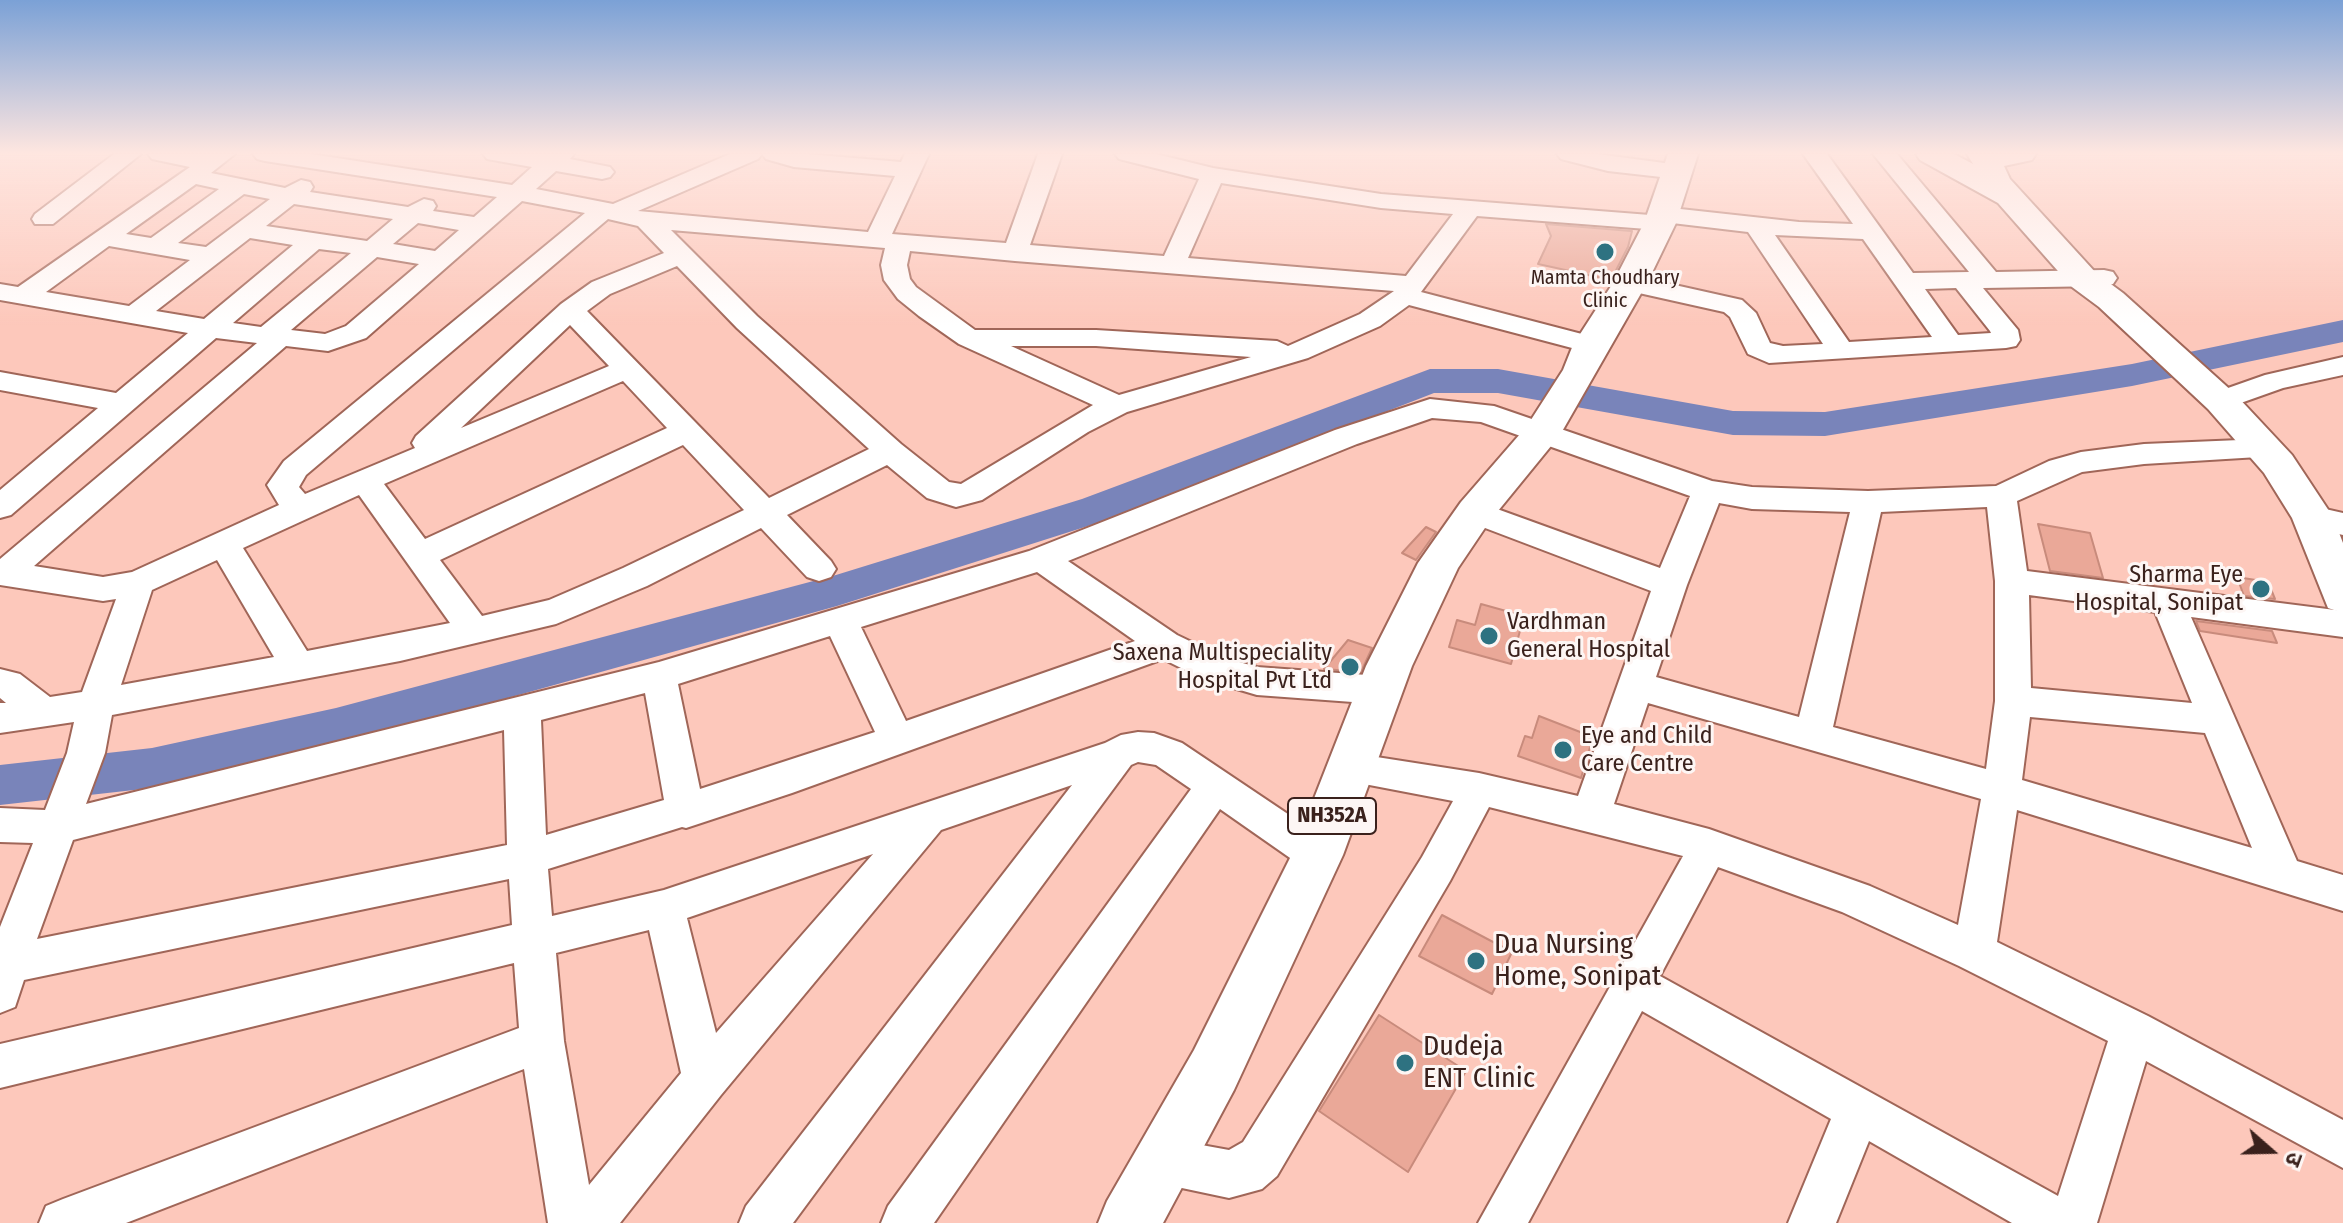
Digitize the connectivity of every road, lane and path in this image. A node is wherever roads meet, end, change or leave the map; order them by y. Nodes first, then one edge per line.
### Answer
1 (54, 211) edge
2 (141, 211) edge
3 (205, 211) edge
4 (270, 211) edge
5 (387, 211) edge
6 (417, 211) edge
7 (492, 211) edge
8 (609, 211) edge
9 (614, 211) edge
10 (897, 211) edge
11 (1030, 211) edge
12 (1197, 211) edge
13 (1468, 211) edge
14 (1506, 211) edge
15 (1592, 211) edge
16 (1664, 211) edge
17 (1856, 211) edge
18 (1926, 211) edge
19 (2023, 211) edge
20 (2039, 211) edge
21 (412, 215) junction
22 (1590, 216) junction
23 (44, 219) dead end
24 (1661, 219) junction
25 (647, 221) junction
26 (476, 225) junction
27 (1756, 225) junction
28 (245, 230) junction
29 (1871, 232) junction
30 (779, 233) junction
31 (104, 238) junction
32 (314, 240) junction
33 (888, 243) junction
34 (157, 246) junction
35 (372, 248) junction
36 (1015, 253) junction
37 (212, 256) junction
38 (684, 258) junction
39 (439, 259) junction
40 (1172, 266) junction
41 (1976, 280) junction
42 (1905, 281) junction
43 (1630, 283) junction
44 (2100, 286) junction
45 (1410, 290) junction
46 (11, 294) edge
47 (571, 310) junction
48 (133, 316) junction
49 (212, 329) junction
50 (273, 337) junction
51 (969, 338) junction
52 (1951, 344) junction
53 (1298, 352) junction
54 (1842, 352) junction
55 (1586, 357) junction
56 (2343, 366) edge
57 (627, 369) junction
58 (0, 381) edge
59 (2214, 395) junction
60 (123, 403) junction
61 (1117, 405) junction
62 (1545, 428) junction
63 (687, 431) junction
64 (2264, 449) junction
65 (890, 451) junction
66 (408, 461) junction
67 (0, 471) edge
68 (35, 477) junction
69 (365, 480) junction
70 (1708, 491) junction
71 (2001, 496) junction
72 (1868, 502) junction
73 (0, 507) edge
74 (300, 508) junction
75 (766, 512) junction
76 (1475, 512) junction
77 (2327, 520) edge
78 (224, 544) junction
79 (421, 555) junction
80 (1041, 559) junction
81 (819, 569) dead end
82 (2, 574) edge
83 (2012, 581) junction
84 (138, 583) junction
85 (1670, 585) junction
86 (2343, 597) edge
87 (2167, 600) junction
88 (840, 620) junction
89 (2343, 624) edge
90 (475, 632) junction
91 (1165, 644) junction
92 (298, 667) junction
93 (659, 676) junction
94 (0, 683) edge
95 (1637, 686) junction
96 (1380, 690) junction
97 (2013, 701) junction
98 (96, 704) junction
99 (522, 709) junction
100 (44, 713) junction
101 (0, 718) edge
102 (2217, 720) junction
103 (1813, 734) junction
104 (896, 738) junction
105 (1121, 750) junction
106 (1351, 768) junction
107 (1215, 785) junction
108 (1479, 789) junction
109 (2000, 789) junction
110 (686, 812) junction
111 (1591, 815) junction
112 (926, 821) junction
113 (62, 823) junction
114 (0, 825) edge
115 (1709, 846) junction
116 (1317, 855) junction
117 (527, 858) junction
118 (2282, 873) junction
119 (2343, 893) edge
120 (17, 897) edge
121 (664, 908) junction
122 (533, 939) junction
123 (1974, 952) junction
124 (2, 974) edge
125 (1635, 984) junction
126 (2133, 1031) junction
127 (542, 1041) junction
128 (0, 1066) edge
129 (705, 1079) junction
130 (1859, 1108) junction
131 (2343, 1145) edge
132 (1163, 1161) junction
133 (63, 1223) edge
134 (572, 1223) edge
135 (589, 1223) edge
136 (763, 1223) edge
137 (905, 1223) edge
138 (1129, 1223) edge
139 (1502, 1223) edge
140 (1812, 1223) edge
141 (2059, 1223) edge
142 (2073, 1223) edge

1 - 23 street
2 - 31 street
3 - 34 street
4 - 28 street
5 - 21 street
6 - 21 street
7 - 26 street
8 - 74 street
9 - 25 street
10 - 33 street
11 - 36 street
12 - 40 street
13 - 45 street
14 - 22 street
15 - 22 street
16 - 24 main road, NH352A
17 - 29 street
18 - 41 street
19 - 44 main road
20 - 44 main road
21 - 26 street
21 - 35 street
22 - 24 street
24 - 27 street
24 - 43 main road, NH352A
25 - 30 street
25 - 38 street
26 - 39 street
27 - 29 street
27 - 54 street
28 - 32 street
28 - 37 street
29 - 42 street
30 - 33 street
30 - 38 street
31 - 34 street
31 - 46 street
32 - 35 street
32 - 49 street
33 - 36 street
33 - 51 street
34 - 37 street
35 - 39 street
35 - 50 street
36 - 40 street
37 - 48 street
38 - 47 street
38 - 65 street
39 - 50 street
40 - 45 street
41 - 42 street
41 - 44 street
41 - 52 street
42 - 52 street
43 - 54 street
43 - 55 main road, NH352A
44 - 59 main road
45 - 53 street
45 - 55 street
46 - 48 street
47 - 57 street
47 - 66 street
48 - 49 street
49 - 50 street
49 - 60 street
50 - 82 street
51 - 53 street
51 - 61 street
52 - 54 street
53 - 61 street
55 - 62 main road, NH352A
56 - 59 street
57 - 63 street
57 - 66 street
58 - 60 street
59 - 64 main road
60 - 68 street
61 - 65 street
62 - 70 street
62 - 76 main road, NH352A
62 - 80 street
63 - 75 street
63 - 79 street
64 - 71 street
64 - 77 main road
65 - 75 street
66 - 69 street
67 - 68 street
68 - 73 street
69 - 74 street
69 - 79 street
70 - 72 street
70 - 85 street
71 - 72 street
71 - 83 street
72 - 103 street
74 - 78 street
75 - 81 street
75 - 90 street
76 - 85 street
76 - 96 main road, NH352A
77 - 86 main road
78 - 84 street
78 - 92 street
79 - 90 street
80 - 88 street
80 - 91 street
82 - 84 street
83 - 87 street
83 - 97 street
84 - 98 street
85 - 95 street
87 - 89 street
87 - 102 street
88 - 93 street
88 - 104 street
90 - 92 street
91 - 96 street
91 - 104 street
92 - 98 street
93 - 99 street
93 - 110 street
94 - 100 street
95 - 103 street
95 - 111 street
96 - 106 main road, NH352A
97 - 102 street
97 - 109 street
98 - 100 street
98 - 113 street
99 - 113 street
99 - 117 street
100 - 101 street
102 - 118 street
103 - 109 street
104 - 110 street
105 - 107 street
105 - 112 street
105 - 136 street
106 - 108 street
106 - 116 main road, NH352A
107 - 116 street
107 - 137 street
108 - 111 street
108 - 132 street
109 - 118 street
109 - 123 street
110 - 117 street
111 - 115 street
112 - 121 street
112 - 129 street
113 - 114 street
113 - 120 street
115 - 123 street
115 - 125 street
116 - 132 main road, NH352A
117 - 122 street
117 - 124 street
118 - 119 street
120 - 124 street
121 - 122 street
121 - 129 street
122 - 127 street
122 - 128 street
123 - 126 street
125 - 130 street
125 - 139 street
126 - 131 street
126 - 142 street
127 - 133 street
127 - 134 street
129 - 135 street
130 - 140 street
130 - 141 street
132 - 138 main road, NH352A

